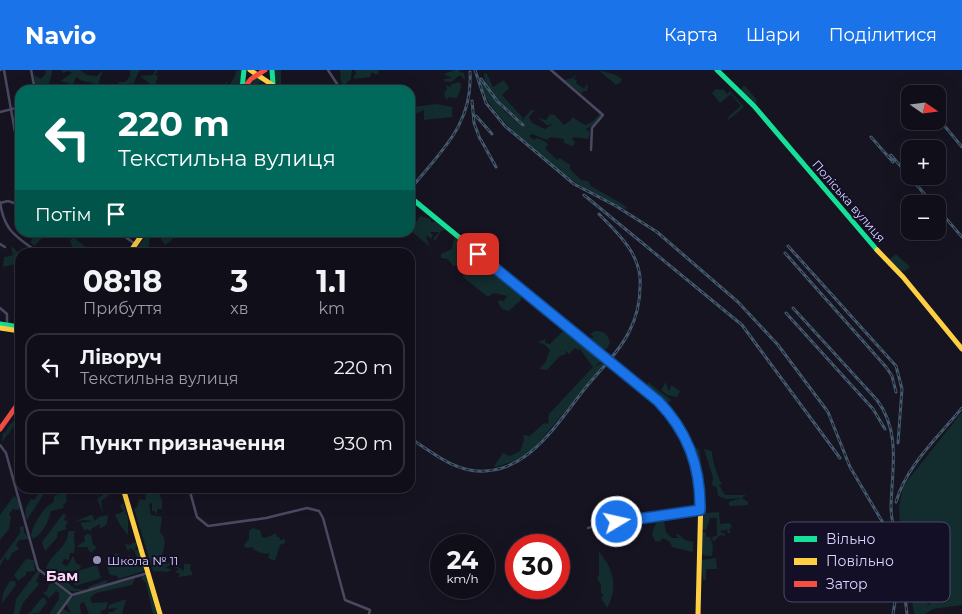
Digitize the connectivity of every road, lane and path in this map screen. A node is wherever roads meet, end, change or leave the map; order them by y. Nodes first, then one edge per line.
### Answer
1 (1, 70) edge
2 (31, 70) edge
3 (244, 70) edge
4 (250, 70) edge
5 (265, 70) edge
6 (272, 70) edge
7 (328, 70) edge
8 (551, 70) edge
9 (717, 70) edge
10 (258, 74) junction
11 (34, 85) edge
12 (242, 85) edge
13 (247, 85) edge
14 (274, 85) joint
15 (338, 85) edge
16 (15, 108) edge
17 (10, 109) junction
18 (0, 112) edge
19 (15, 128) edge
20 (591, 150) dead end
21 (415, 201) edge
22 (0, 203) edge
23 (15, 203) edge
24 (126, 237) edge
25 (141, 237) edge
26 (0, 244) edge
27 (136, 244) junction
28 (6, 248) dead end
29 (30, 248) edge
30 (133, 248) edge
31 (0, 308) edge
32 (0, 326) edge
33 (7, 326) junction
34 (15, 328) edge
35 (962, 349) edge
36 (15, 408) edge
37 (0, 429) edge
38 (0, 445) edge
39 (15, 486) edge
40 (17, 493) edge
41 (124, 493) edge
42 (190, 493) edge
43 (700, 510) junction
44 (588, 528) dead end
45 (148, 573) junction
46 (72, 595) junction
47 (58, 614) edge
48 (160, 614) edge
49 (369, 614) edge
50 (698, 614) edge

1 - 17 street
2 - 11 street
3 - 12 street
4 - 10 street
5 - 10 street
6 - 14 street
7 - 15 street
8 - 20 street
9 - 35 street, Поліська вулиця
10 - 13 street
10 - 14 street
16 - 17 street
17 - 18 street
17 - 19 street
21 - 43 street
22 - 23 street
22 - 29 street
24 - 27 street
25 - 27 street
26 - 28 street
27 - 30 street
31 - 33 street
32 - 33 street
33 - 34 street
36 - 37 street
38 - 39 street
40 - 46 street
41 - 45 street
42 - 49 street
43 - 44 street
43 - 50 street
45 - 46 street
45 - 48 street
46 - 47 street

